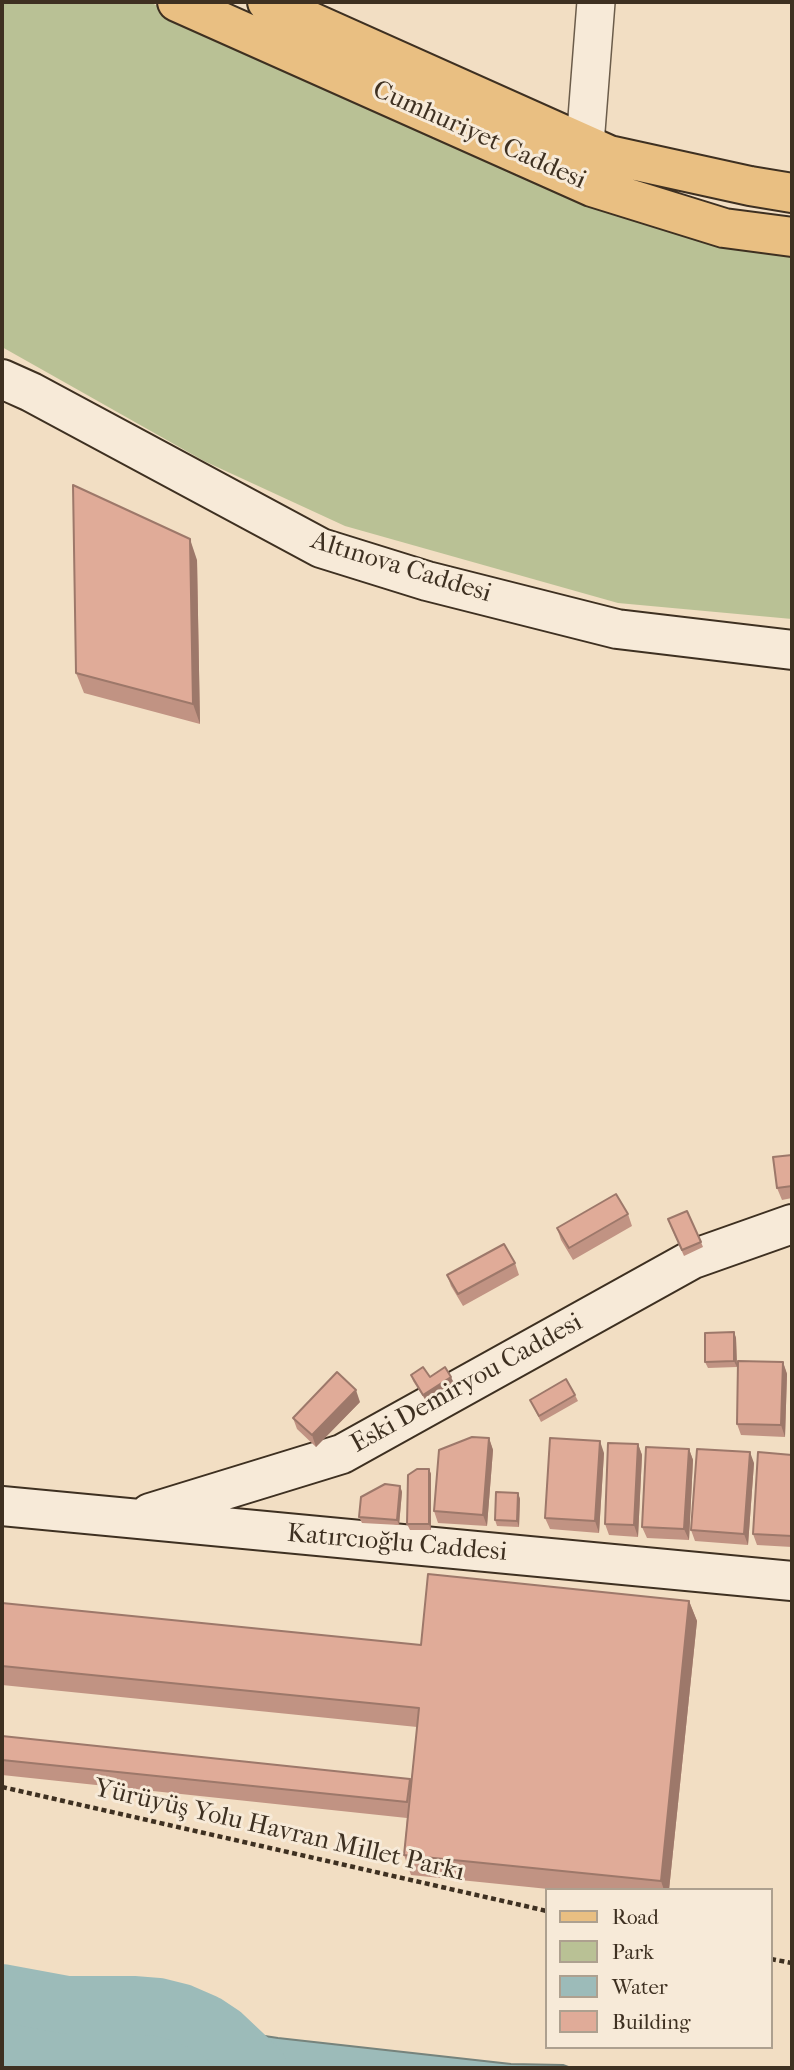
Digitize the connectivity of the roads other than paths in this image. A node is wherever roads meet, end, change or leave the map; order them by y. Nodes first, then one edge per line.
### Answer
1 (177, 2) edge
2 (267, 2) edge
3 (596, 2) edge
4 (585, 144) junction
5 (792, 192) edge
6 (792, 237) edge
7 (2, 379) edge
8 (792, 650) edge
9 (792, 1224) edge
10 (2, 1506) edge
11 (131, 1519) junction
12 (792, 1581) edge

1 - 6 main road, Cumhuriyet Caddesi
2 - 4 main road, Cumhuriyet Caddesi
3 - 4 street
4 - 5 main road, Cumhuriyet Caddesi
7 - 8 main road, Altınova Caddesi
9 - 11 main road, Eski Demiryou Caddesi
10 - 11 main road, Katırcıoğlu Caddesi
11 - 12 main road, Katırcıoğlu Caddesi

